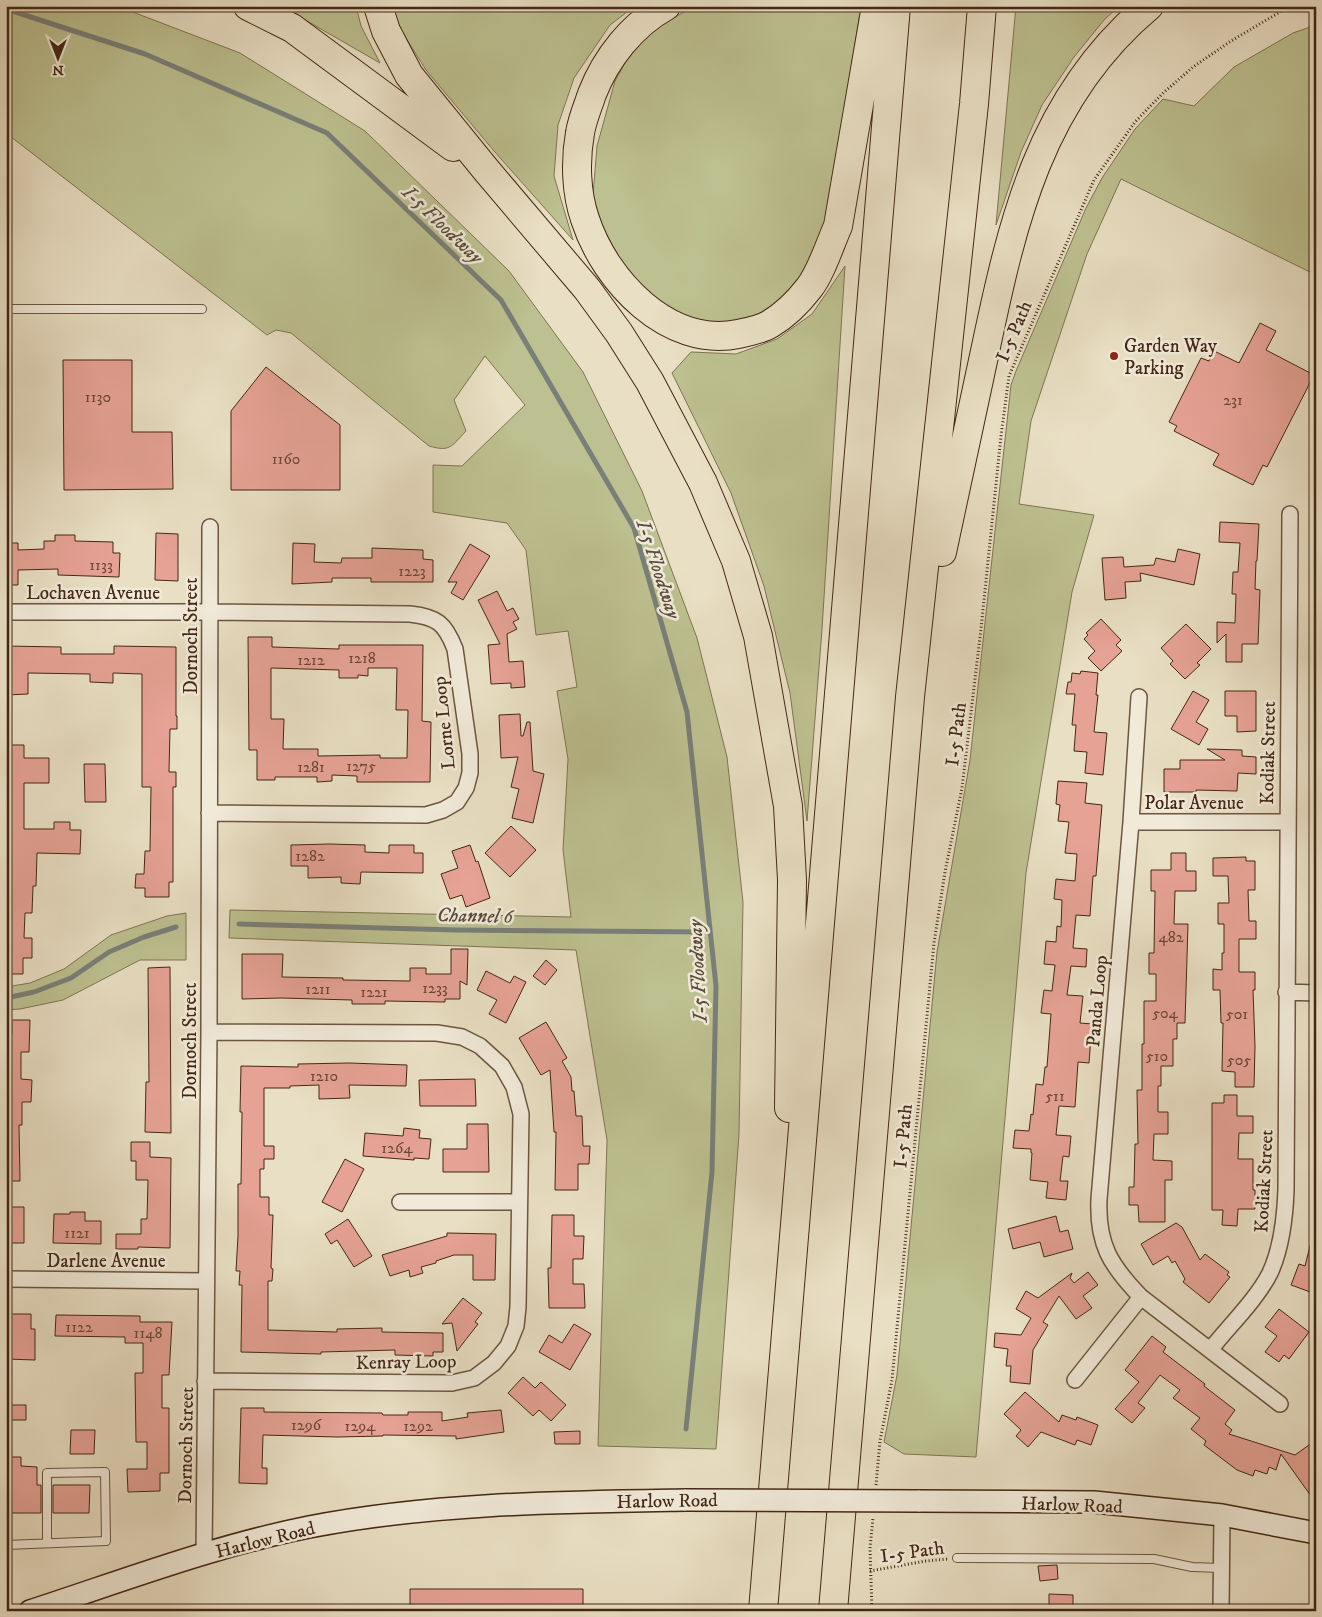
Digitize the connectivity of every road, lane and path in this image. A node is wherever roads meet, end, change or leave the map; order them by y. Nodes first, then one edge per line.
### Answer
1 (248, 6) edge
2 (378, 6) edge
3 (666, 6) edge
4 (876, 6) edge
5 (896, 6) edge
6 (982, 6) edge
7 (1149, 6) edge
8 (1290, 6) edge
9 (487, 171) junction
10 (6, 309) edge
11 (202, 309) dead end
12 (1290, 514) dead end
13 (210, 527) dead end
14 (6, 612) edge
15 (210, 612) junction
16 (910, 697) junction
17 (1139, 697) dead end
18 (209, 813) junction
19 (1131, 822) junction
20 (1287, 822) junction
21 (1286, 992) junction
22 (1316, 993) edge
23 (209, 1032) junction
24 (400, 1202) dead end
25 (519, 1202) junction
26 (6, 1279) edge
27 (205, 1281) junction
28 (1140, 1297) junction
29 (1211, 1349) junction
30 (785, 1357) junction
31 (1075, 1380) dead end
32 (205, 1381) junction
33 (1280, 1404) dead end
34 (875, 1486) dead end
35 (873, 1513) dead end
36 (1222, 1515) junction
37 (1316, 1532) edge
38 (48, 1544) junction
39 (6, 1545) edge
40 (204, 1554) junction
41 (958, 1558) joint
42 (1221, 1568) junction
43 (870, 1571) junction
44 (30, 1611) edge
45 (763, 1611) edge
46 (833, 1611) edge
47 (872, 1611) edge
48 (1220, 1611) edge

1 - 9 highway
2 - 9 highway
3 - 4 highway
5 - 30 highway
6 - 16 highway
7 - 16 highway
8 - 34 path, I-5 Path
9 - 30 highway
10 - 11 lane
12 - 20 street, Kodiak Street
13 - 15 street, Dornoch Street
14 - 15 street, Lochaven Avenue
15 - 18 street, Dornoch Street
15 - 18 street, Lorne Loop
16 - 46 highway
17 - 19 street, Panda Loop
18 - 23 street, Dornoch Street
19 - 20 street, Polar Avenue
19 - 28 street, Panda Loop
20 - 21 street, Kodiak Street
21 - 22 street
21 - 29 street, Kodiak Street
23 - 25 street, Kenray Loop
23 - 27 street, Dornoch Street
24 - 25 street
25 - 32 street, Kenray Loop
26 - 27 street, Darlene Avenue
27 - 32 street, Dornoch Street
28 - 29 street, Panda Loop
28 - 31 street
29 - 33 street, Panda Loop
30 - 45 highway
32 - 40 street, Dornoch Street
35 - 43 path, I-5 Path
36 - 37 main road, Harlow Road
36 - 40 main road, Harlow Road, bridge
36 - 42 street
38 - 38 lane
38 - 39 lane
40 - 44 main road, Harlow Road
41 - 42 lane
41 - 43 path, I-5 Path
42 - 48 street
43 - 47 path, I-5 Path

